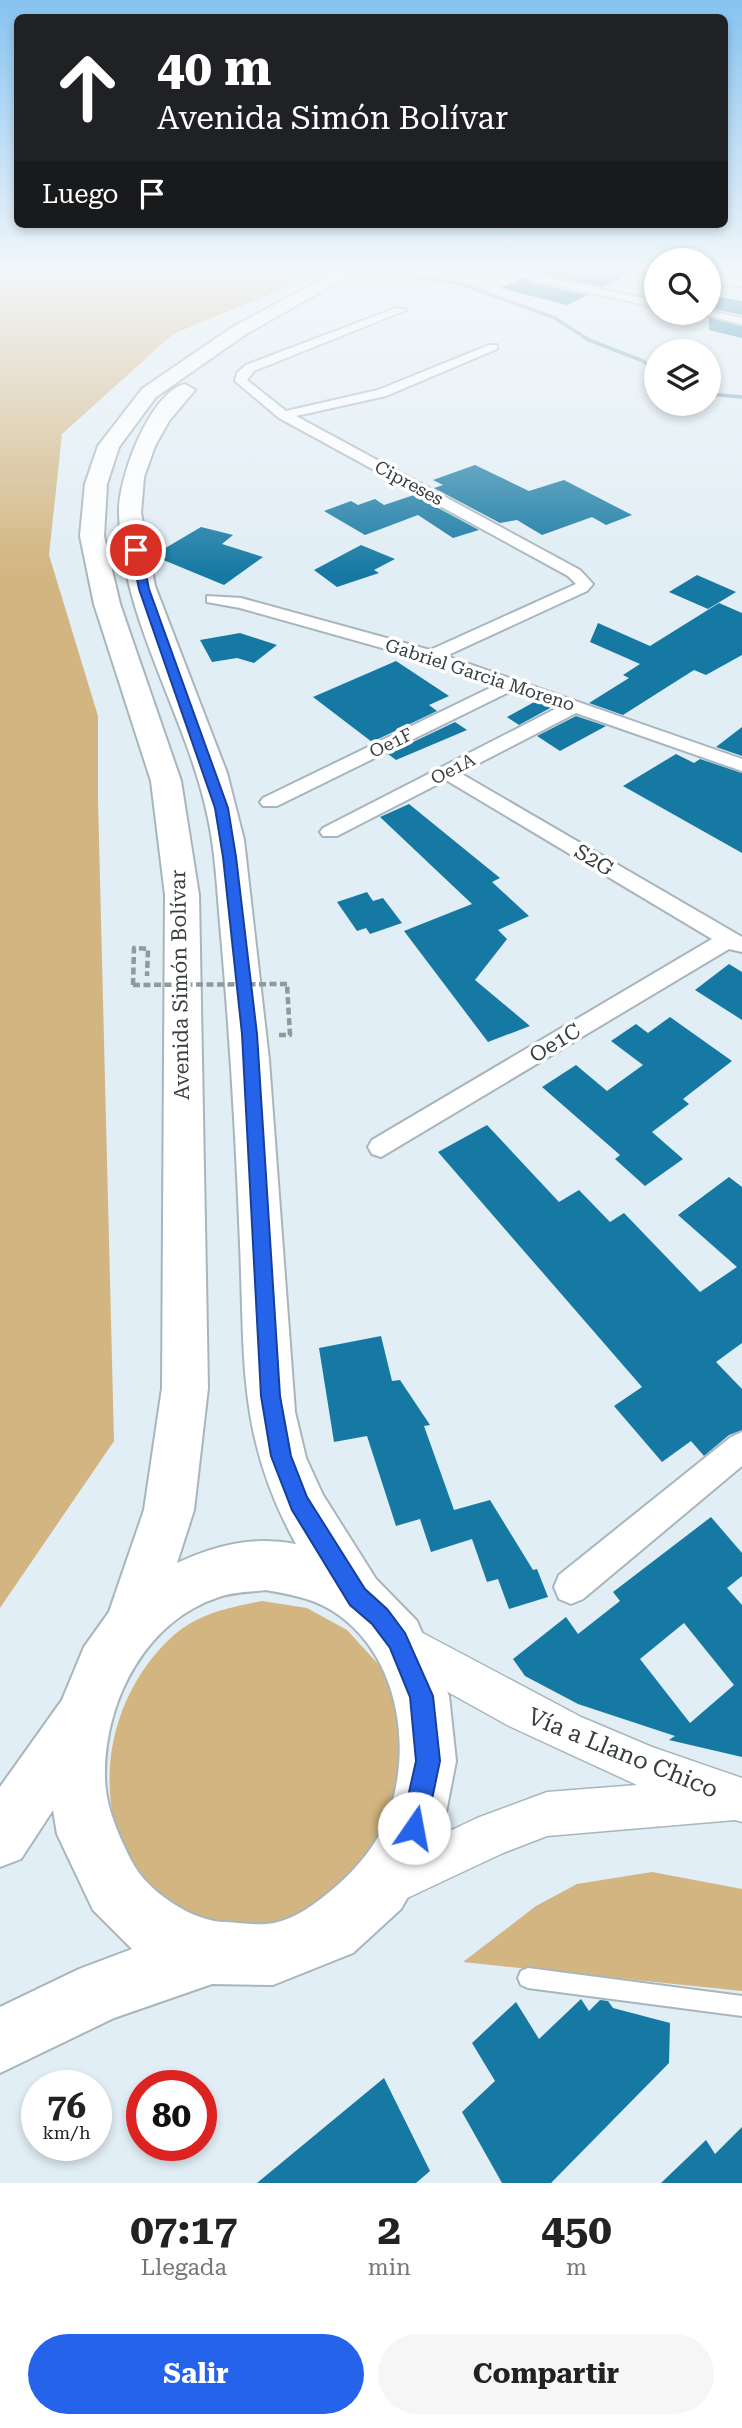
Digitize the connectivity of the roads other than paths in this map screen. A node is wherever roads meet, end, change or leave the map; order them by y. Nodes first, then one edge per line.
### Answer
1 (181, 371) edge
2 (213, 371) edge
3 (247, 371) edge
4 (435, 371) edge
5 (284, 415) junction
6 (213, 599) dead end
7 (430, 656) junction
8 (512, 684) junction
9 (575, 706) junction
10 (742, 765) edge
11 (447, 772) junction
12 (270, 802) dead end
13 (330, 832) dead end
14 (735, 943) edge
15 (381, 1147) dead end
16 (742, 1447) edge
17 (571, 1587) dead end
18 (358, 1597) junction
19 (130, 1627) junction
20 (398, 1640) junction
21 (85, 1712) junction
22 (741, 1800) edge
23 (1, 1837) edge
24 (380, 1888) junction
25 (212, 1953) junction
26 (528, 1978) dead end
27 (742, 2006) edge
28 (0, 2041) edge

1 - 19 highway, Avenida Simón Bolívar
2 - 18 highway, Avenida Simón Bolívar
3 - 5 street, Cipreses
4 - 5 street
5 - 7 street, Cipreses
6 - 7 street, Gabriel Garcia Moreno
7 - 8 street, Gabriel Garcia Moreno
8 - 9 street, Gabriel Garcia Moreno
8 - 12 street, Oe1F
9 - 10 street, Gabriel Garcia Moreno
9 - 11 street, Oe1A
11 - 13 street, Oe1A
11 - 14 street, S2G
14 - 15 street, Oe1C
16 - 17 street
18 - 19 highway
18 - 20 highway
19 - 21 highway
20 - 22 street, Vía a Llano Chico
20 - 24 highway
21 - 23 highway
21 - 25 highway
22 - 24 street, Vía a Llano Chico
24 - 25 highway
25 - 28 highway
26 - 27 lane

